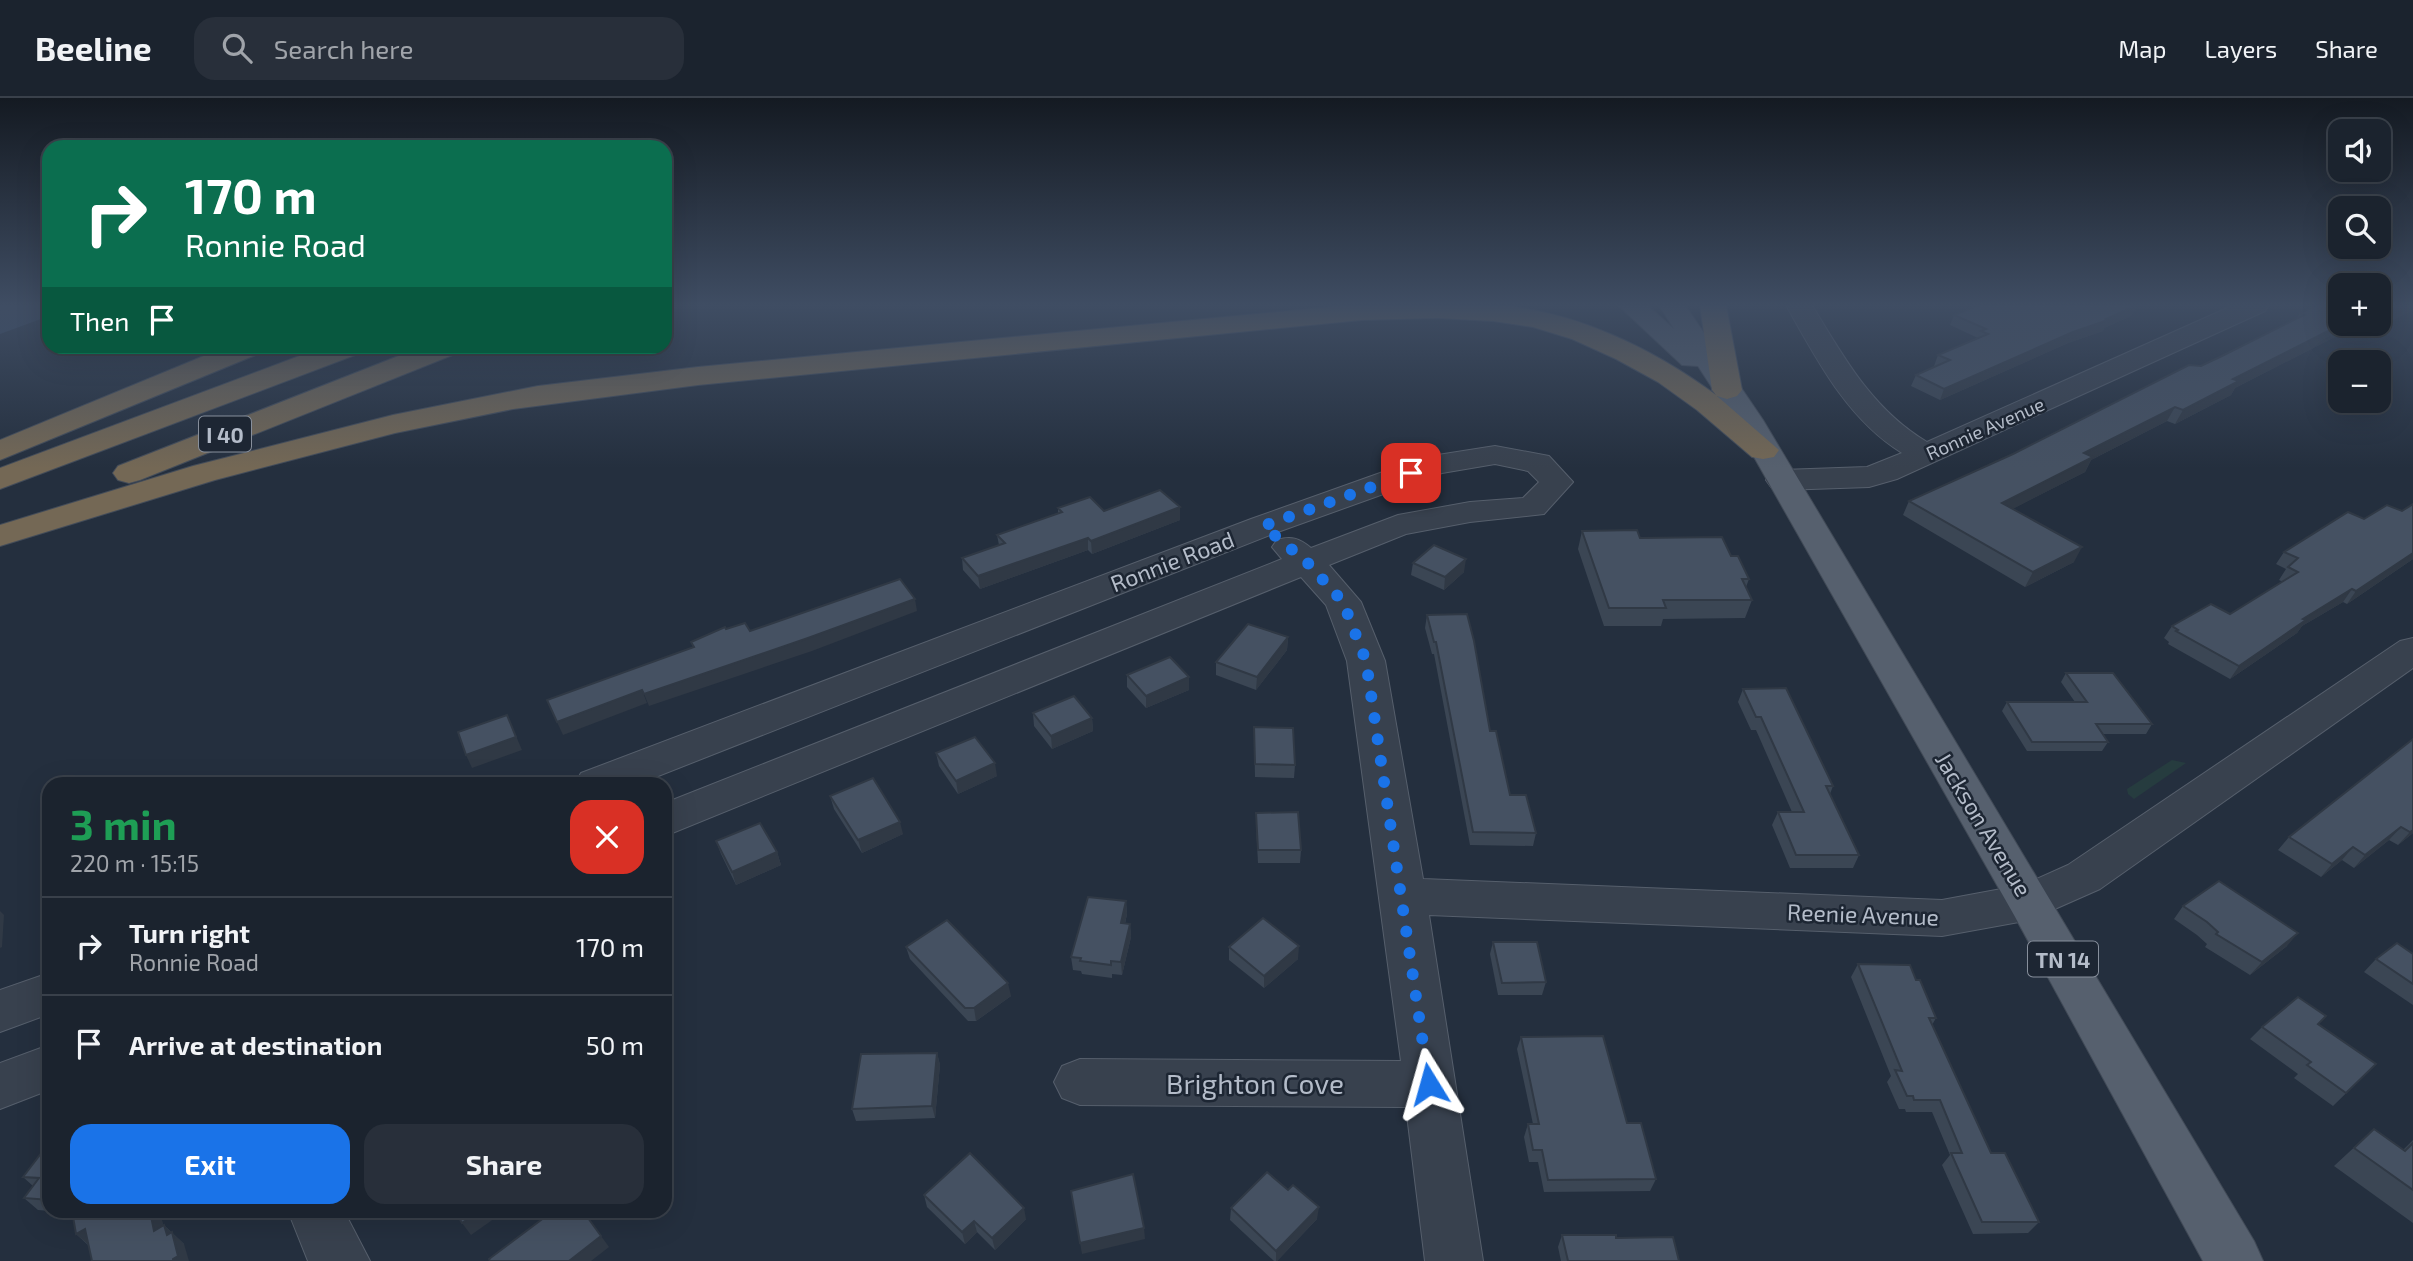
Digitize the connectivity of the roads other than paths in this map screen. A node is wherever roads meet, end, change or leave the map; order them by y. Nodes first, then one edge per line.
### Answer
1 (221, 359) edge
2 (318, 359) edge
3 (416, 359) edge
4 (771, 359) edge
5 (872, 359) edge
6 (1639, 359) edge
7 (1692, 359) edge
8 (1707, 359) edge
9 (1722, 359) edge
10 (1833, 359) edge
11 (2136, 359) edge
12 (1727, 390) junction
13 (513, 400) junction
14 (0, 451) edge
15 (1926, 454) junction
16 (1773, 465) junction
17 (0, 479) edge
18 (0, 524) edge
19 (1263, 526) junction
20 (0, 536) edge
21 (1306, 561) junction
22 (2413, 650) edge
23 (614, 777) edge
24 (672, 817) edge
25 (1403, 896) junction
26 (2030, 902) junction
27 (42, 996) edge
28 (0, 1011) edge
29 (42, 1070) edge
30 (1080, 1082) dead end
31 (1429, 1084) junction
32 (0, 1086) edge
33 (319, 1218) edge
34 (341, 1261) edge
35 (1454, 1261) edge
36 (2234, 1261) edge

1 - 14 highway
2 - 17 highway, I 40
3 - 18 highway, I 40
4 - 13 highway
5 - 13 highway
6 - 16 highway
7 - 12 main road, Jackson Avenue / TN 14
8 - 12 main road, Jackson Avenue / TN 14
9 - 12 highway
10 - 15 street
11 - 15 street, Ronnie Avenue
12 - 16 main road, Jackson Avenue / TN 14
13 - 20 highway
15 - 16 street, Ronnie Avenue
16 - 26 main road, Jackson Avenue / TN 14
19 - 21 street
19 - 21 street, Ronnie Road
19 - 23 street, Ronnie Road
21 - 24 street, Ronnie Road
21 - 25 street
22 - 26 street, Reenie Avenue
25 - 26 street, Reenie Avenue
25 - 31 street
26 - 36 main road, Jackson Avenue / TN 14
27 - 28 street
29 - 32 street
30 - 31 street, Brighton Cove
31 - 35 street
33 - 34 street

